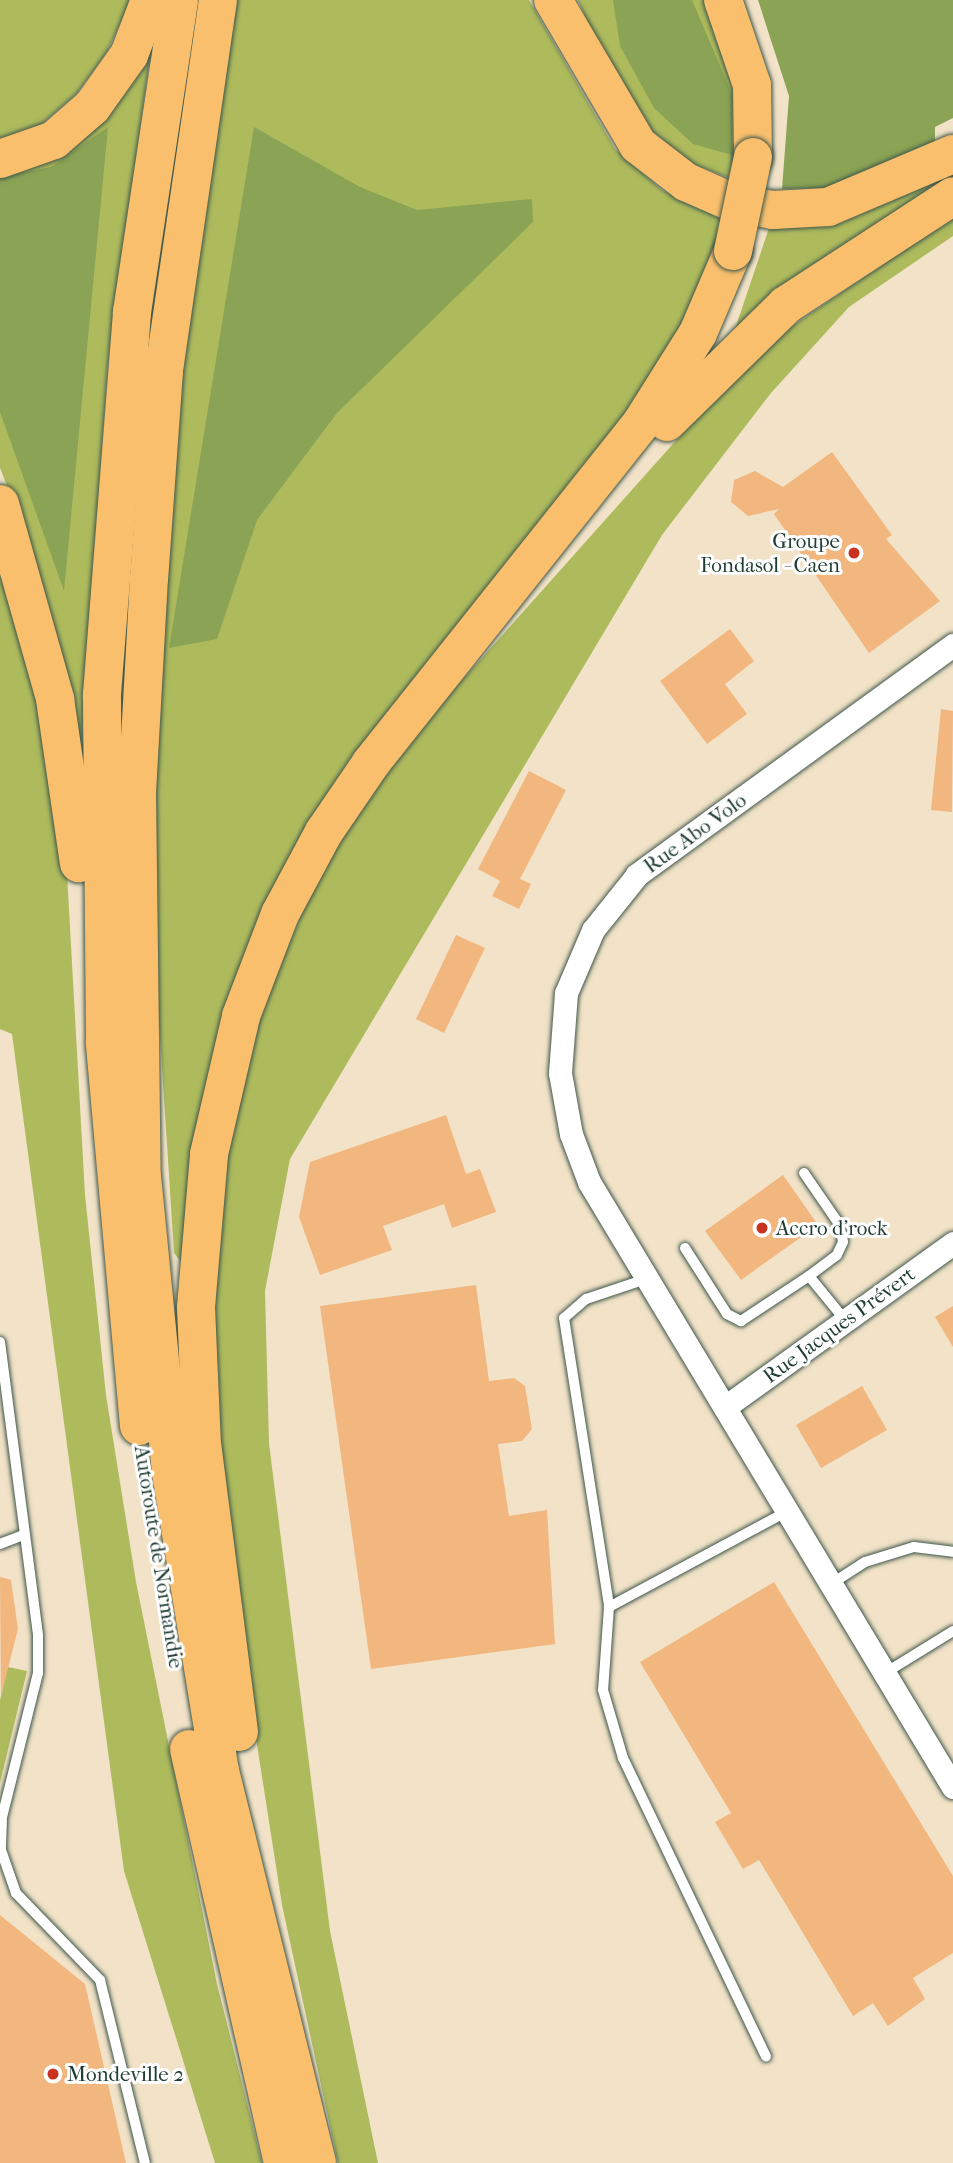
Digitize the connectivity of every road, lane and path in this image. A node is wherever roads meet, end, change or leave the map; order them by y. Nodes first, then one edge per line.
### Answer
1 (150, 0) edge
2 (179, 0) edge
3 (218, 0) edge
4 (553, 0) edge
5 (723, 0) edge
6 (953, 154) edge
7 (0, 159) edge
8 (953, 196) edge
9 (0, 504) edge
10 (574, 509) junction
11 (953, 645) edge
12 (101, 942) junction
13 (804, 1173) dead end
14 (953, 1243) edge
15 (685, 1248) dead end
16 (809, 1276) junction
17 (646, 1279) junction
18 (845, 1321) junction
19 (0, 1345) edge
20 (1, 1363) edge
21 (725, 1406) junction
22 (0, 1409) edge
23 (9, 1421) junction
24 (5, 1443) edge
25 (788, 1511) junction
26 (24, 1535) junction
27 (0, 1544) edge
28 (953, 1552) edge
29 (831, 1584) junction
30 (609, 1607) junction
31 (953, 1631) edge
32 (885, 1673) junction
33 (953, 1787) edge
34 (766, 2056) dead end
35 (302, 2105) junction
36 (145, 2163) edge
37 (283, 2163) edge
38 (317, 2163) edge

1 - 7 highway
2 - 12 highway, Autoroute de Normandie
3 - 35 highway
4 - 6 highway
5 - 10 highway, bridge
8 - 10 highway
9 - 12 highway
10 - 35 highway
11 - 17 street, Rue Abo Volo
12 - 37 highway, Autoroute de Normandie
13 - 16 lane
14 - 18 street, Rue Jacques Prévert
15 - 16 lane
16 - 18 lane
17 - 21 street, Rue Abo Volo
17 - 30 lane
18 - 21 street, Rue Jacques Prévert
19 - 20 lane
20 - 23 lane
21 - 25 street, Rue Abo Volo
22 - 23 lane
23 - 24 lane
24 - 26 lane
25 - 29 street, Rue Abo Volo
25 - 30 lane
26 - 27 lane
26 - 36 lane
28 - 29 lane
29 - 32 street, Rue Abo Volo
30 - 34 lane
31 - 32 lane
32 - 33 street, Rue Abo Volo
35 - 38 highway

